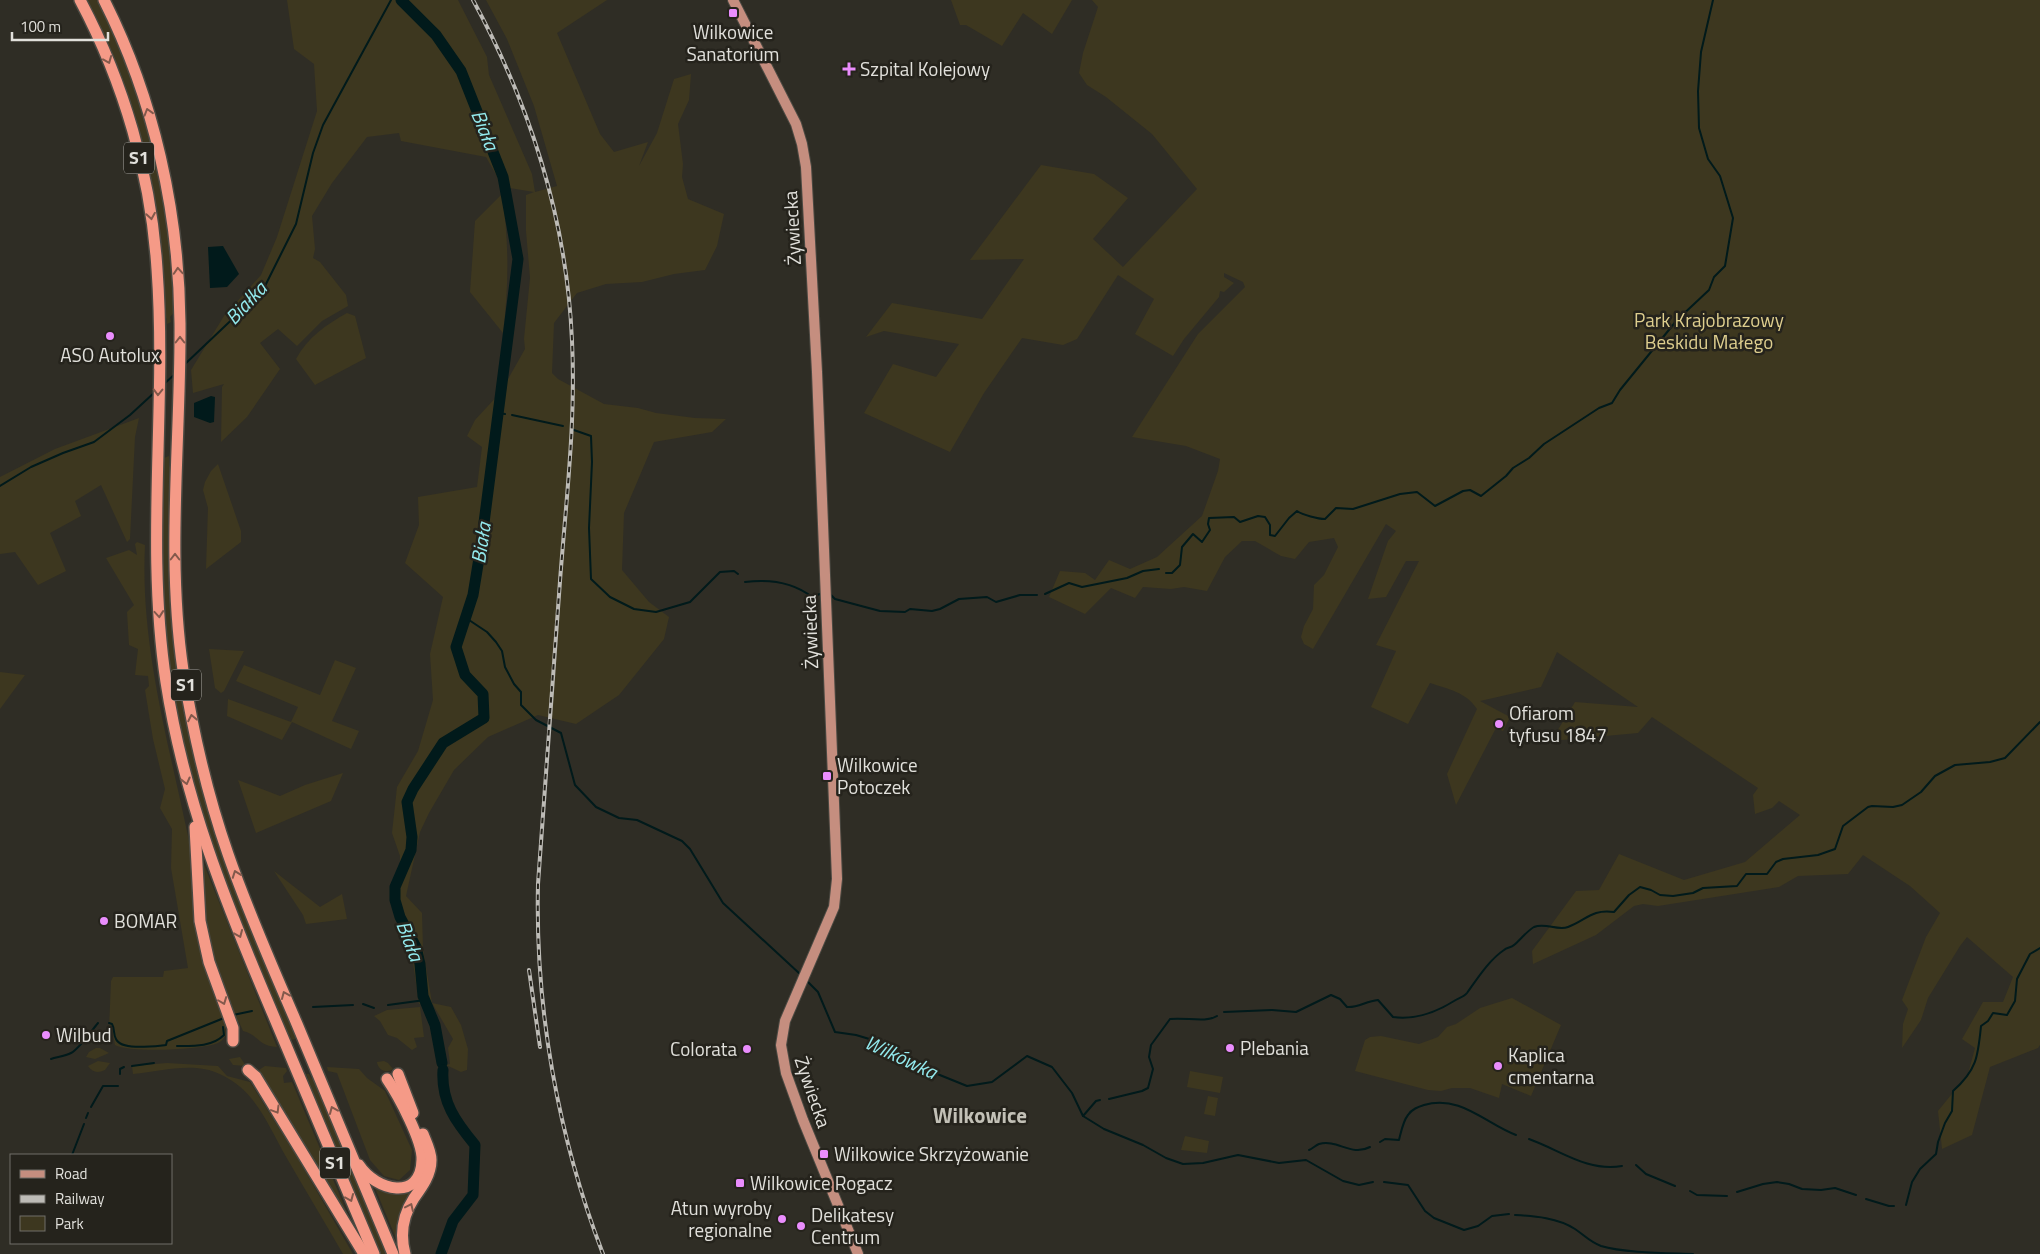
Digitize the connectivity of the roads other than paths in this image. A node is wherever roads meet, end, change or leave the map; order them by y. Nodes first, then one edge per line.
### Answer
1 (80, 0) edge
2 (104, 0) edge
3 (733, 0) edge
4 (193, 806) junction
5 (233, 1040) dead end
6 (248, 1070) dead end
7 (348, 1146) junction
8 (364, 1254) edge
9 (374, 1254) edge
10 (393, 1254) edge
11 (405, 1254) edge
12 (858, 1254) edge

1 -> 4 highway, S1
7 -> 2 highway, S1
3 - 12 main road, Żywiecka
4 -> 5 highway
4 -> 9 highway, S1
6 -> 8 highway
7 - 10 highway, S1
11 -> 7 highway

